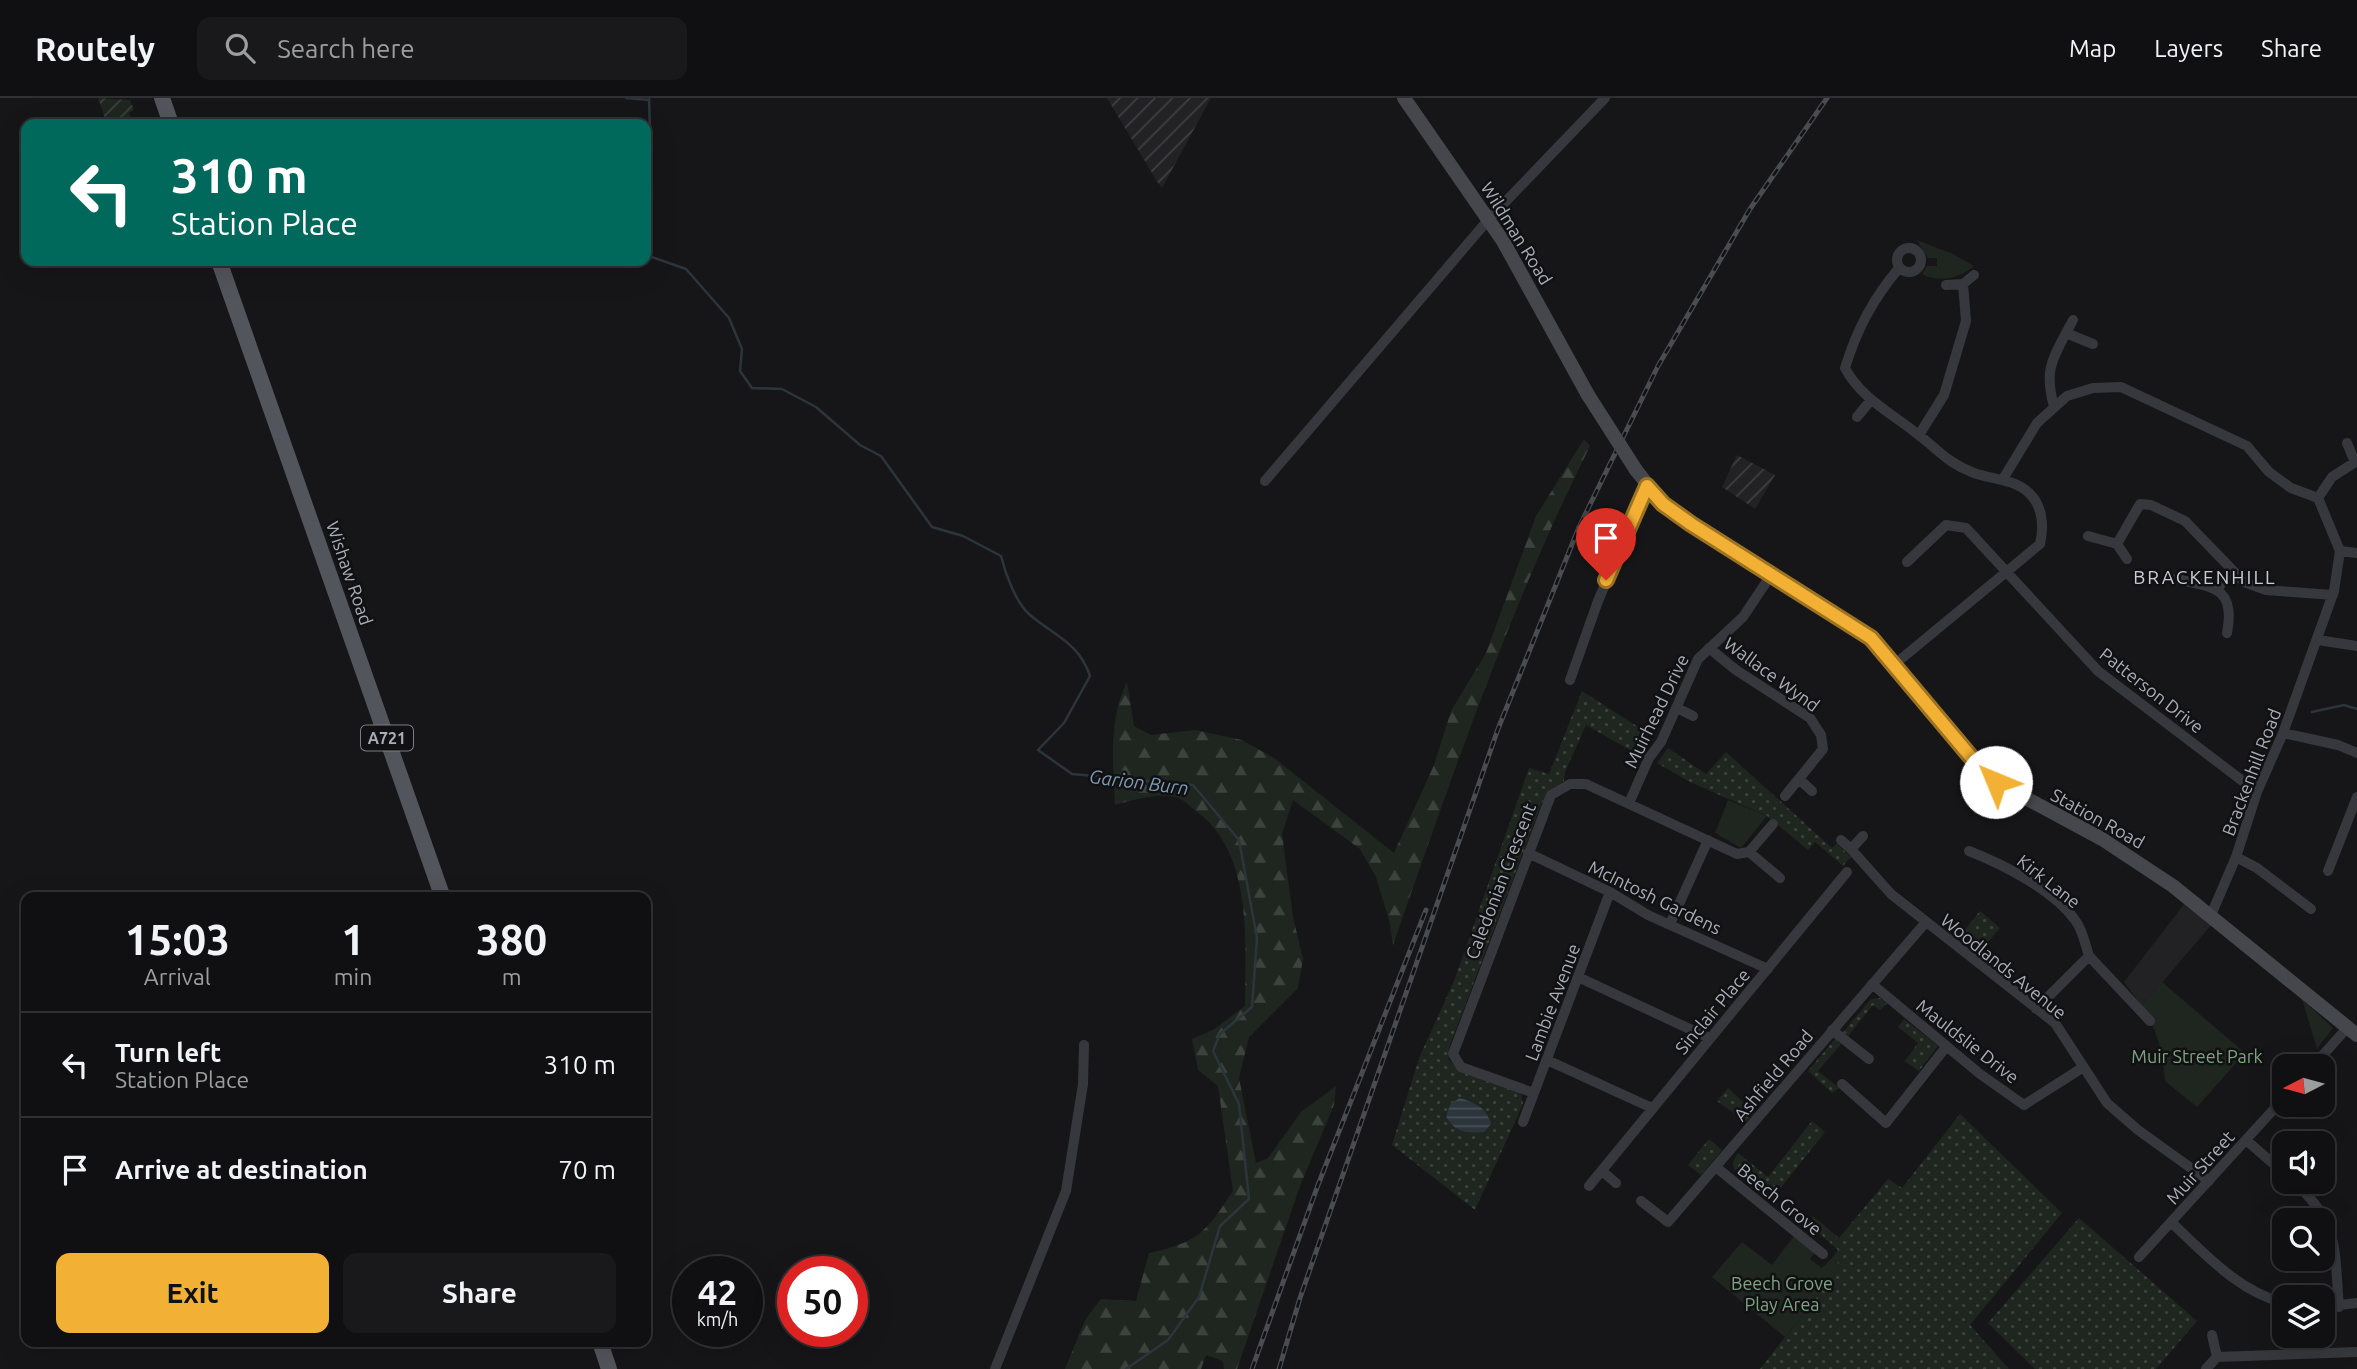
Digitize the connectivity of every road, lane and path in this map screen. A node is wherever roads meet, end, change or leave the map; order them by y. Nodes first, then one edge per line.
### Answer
1 (162, 98) edge
2 (1404, 98) edge
3 (1605, 98) edge
4 (170, 119) edge
5 (1488, 220) junction
6 (221, 266) edge
7 (1899, 268) dead end
8 (1974, 275) dead end
9 (1964, 284) junction
10 (1946, 285) dead end
11 (2073, 320) dead end
12 (2066, 333) junction
13 (2093, 344) dead end
14 (1871, 400) junction
15 (2054, 407) junction
16 (1857, 417) dead end
17 (1919, 435) junction
18 (2347, 443) dead end
19 (2356, 462) edge
20 (1636, 470) joint
21 (2003, 480) junction
22 (1265, 481) dead end
23 (1647, 486) junction
24 (2318, 498) junction
25 (2088, 536) dead end
26 (2117, 544) junction
27 (2340, 551) junction
28 (2357, 552) edge
29 (2127, 559) dead end
30 (1907, 562) dead end
31 (2232, 570) junction
32 (2009, 572) junction
33 (1771, 575) junction
34 (2176, 579) dead end
35 (2218, 588) junction
36 (2333, 595) junction
37 (2227, 633) dead end
38 (2318, 640) junction
39 (2357, 646) edge
40 (1709, 648) junction
41 (1895, 664) junction
42 (1570, 680) dead end
43 (1677, 708) junction
44 (1693, 716) dead end
45 (2283, 733) junction
46 (2357, 753) edge
47 (1800, 779) junction
48 (1812, 791) dead end
49 (2257, 792) junction
50 (1785, 796) dead end
51 (2357, 797) edge
52 (1629, 803) junction
53 (1773, 824) dead end
54 (1863, 836) dead end
55 (1708, 840) junction
56 (1841, 840) dead end
57 (1852, 849) junction
58 (1969, 851) dead end
59 (1749, 852) junction
60 (1528, 853) junction
61 (2236, 857) junction
62 (2328, 871) dead end
63 (1847, 872) dead end
64 (1780, 878) dead end
65 (441, 892) edge
66 (1610, 892) junction
67 (2311, 909) dead end
68 (2211, 915) junction
69 (1926, 922) junction
70 (1670, 924) junction
71 (2089, 956) junction
72 (1768, 969) junction
73 (1578, 977) junction
74 (1872, 984) junction
75 (2036, 1009) junction
76 (2150, 1021) dead end
77 (1832, 1030) junction
78 (2353, 1031) edge
79 (1709, 1038) junction
80 (1084, 1045) dead end
81 (1946, 1047) junction
82 (2327, 1054) edge
83 (1869, 1059) dead end
84 (1547, 1060) junction
85 (2082, 1068) junction
86 (1842, 1084) dead end
87 (1534, 1093) junction
88 (1652, 1108) junction
89 (2272, 1111) edge
90 (1522, 1122) dead end
91 (2246, 1140) junction
92 (2272, 1163) edge
93 (1717, 1168) junction
94 (1602, 1171) junction
95 (2208, 1181) junction
96 (1616, 1182) dead end
97 (1589, 1185) dead end
98 (2307, 1194) edge
99 (1641, 1201) dead end
100 (2171, 1222) junction
101 (1823, 1254) dead end
102 (2139, 1257) dead end
103 (2272, 1299) edge
104 (2357, 1303) edge
105 (2335, 1307) edge
106 (2339, 1307) junction
107 (2212, 1335) dead end
108 (602, 1347) edge
109 (2357, 1352) edge
110 (2217, 1357) junction
111 (609, 1369) edge
112 (995, 1369) edge
113 (2206, 1369) edge

1 - 4 main road
2 - 5 main road, Wildman Road
3 - 5 street
5 - 20 main road, Wildman Road, bridge
5 - 22 street
6 - 65 main road, Wishaw Road / A721
7 - 14 street
8 - 9 street
9 - 10 street
9 - 17 street
11 - 12 street
12 - 13 street
12 - 15 street
14 - 16 street
14 - 17 street
15 - 21 street
15 - 24 street
17 - 21 street
18 - 19 street
19 - 24 street
20 - 23 main road, Station Road
21 - 32 street
23 - 33 main road, Station Road
23 - 42 street
24 - 27 street
25 - 26 street
26 - 29 street
26 - 31 street
27 - 28 street
27 - 36 street, Brackenhill Road
30 - 32 street, Patterson Drive
31 - 35 street
31 - 36 street
32 - 41 street
32 - 49 street, Patterson Drive
33 - 40 street, Muirhead Drive
33 - 41 main road, Station Road
34 - 35 street
35 - 37 street
36 - 38 street, Brackenhill Road
38 - 39 street
38 - 45 street, Brackenhill Road
40 - 43 street, Muirhead Drive
40 - 47 street, Wallace Wynd
41 - 68 main road, Station Road
43 - 44 street
43 - 52 street, Muirhead Drive
45 - 46 street
45 - 49 street, Brackenhill Road
47 - 48 street
47 - 50 street, Wallace Wynd
49 - 61 street, Brackenhill Road
51 - 62 street
52 - 55 street, Caledonian Crescent
52 - 60 street, Caledonian Crescent
53 - 59 street
54 - 57 street
55 - 59 street, Caledonian Crescent
55 - 70 street
56 - 57 street, Woodlands Avenue
57 - 69 street, Woodlands Avenue
58 - 71 street, Kirk Lane
59 - 64 street, Caledonian Crescent
60 - 66 street, McIntosh Gardens
60 - 87 street, Caledonian Crescent
61 - 67 street
61 - 68 street, Brackenhill Road
63 - 72 street, Sinclair Place
66 - 70 street, McIntosh Gardens
66 - 73 street, Lambie Avenue
68 - 78 main road, Station Road
69 - 74 street, Ashfield Road
69 - 75 street, Woodlands Avenue
70 - 72 street, McIntosh Gardens
71 - 75 street
71 - 76 street
72 - 79 street, Sinclair Place
73 - 79 street
73 - 84 street, Lambie Avenue
74 - 77 street, Ashfield Road
74 - 81 street, Mauldslie Drive
75 - 85 street, Woodlands Avenue
77 - 83 street
77 - 93 street, Ashfield Road
78 - 82 street
79 - 88 street, Sinclair Place
80 - 112 street
81 - 85 street, Mauldslie Drive
81 - 86 street
84 - 87 street, Lambie Avenue
84 - 88 street
85 - 95 street, Woodlands Avenue
87 - 90 street, Lambie Avenue
88 - 94 street, Sinclair Place
89 - 91 street, Muir Street
91 - 92 street
91 - 95 street, Muir Street
93 - 99 street, Ashfield Road
93 - 101 street, Beech Grove
94 - 96 street
94 - 97 street, Sinclair Place
95 - 100 street, Muir Street
98 - 106 street
100 - 102 street, Muir Street
100 - 103 street
104 - 106 street
105 - 106 street
107 - 110 street
108 - 111 main road
109 - 110 street
110 - 113 street

